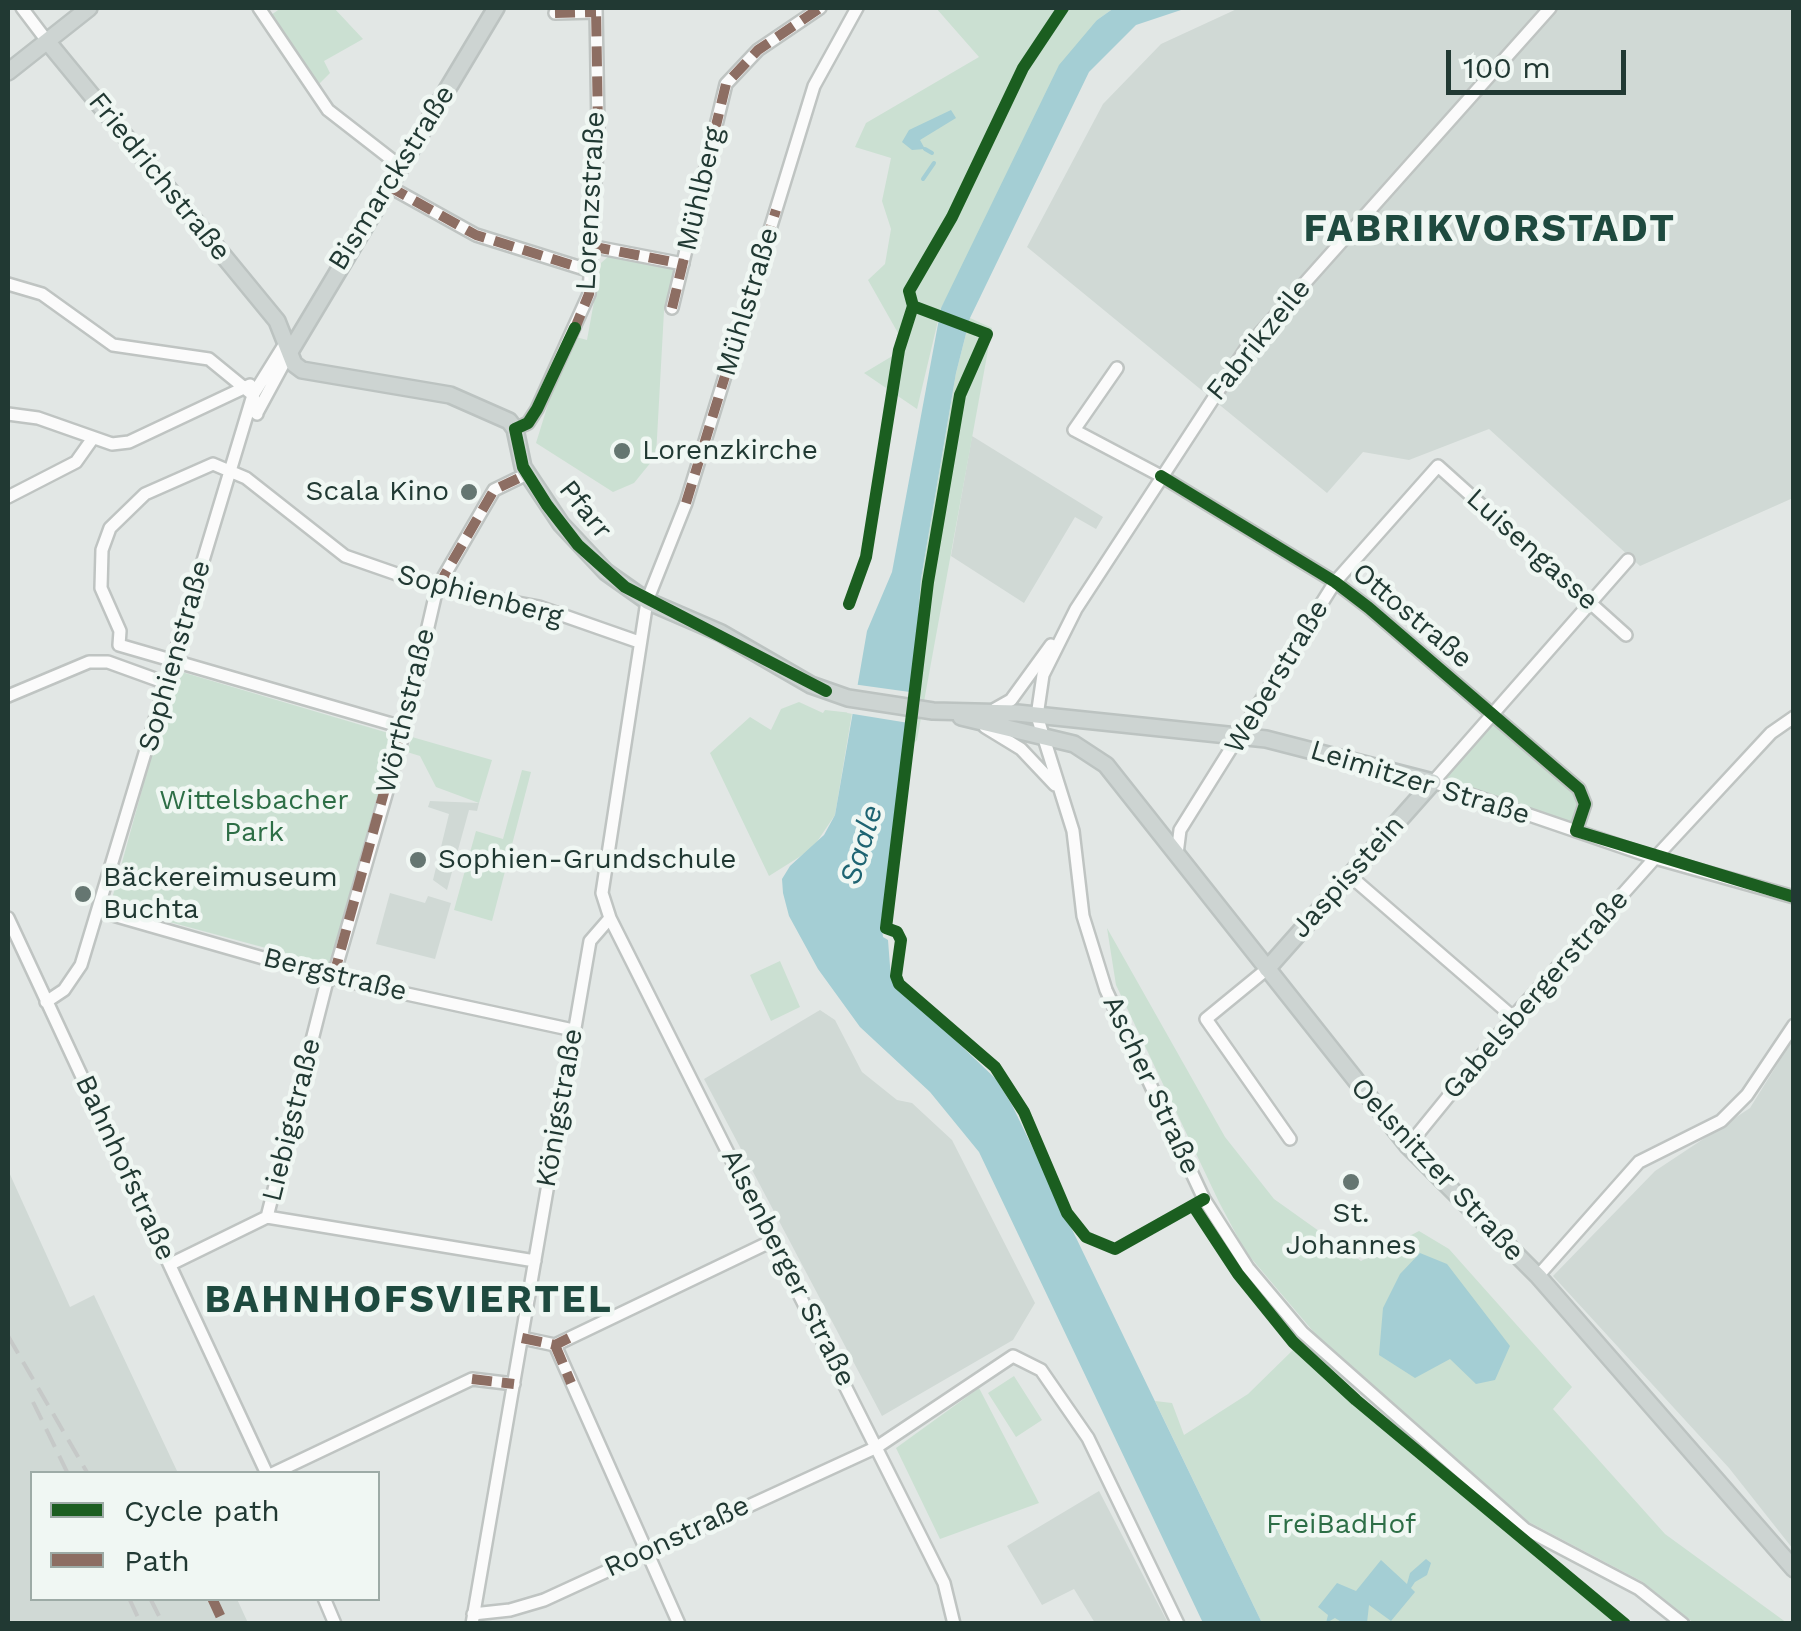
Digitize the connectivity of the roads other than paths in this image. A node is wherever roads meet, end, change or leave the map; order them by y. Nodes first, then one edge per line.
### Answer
1 (22, 8) edge
2 (89, 8) edge
3 (258, 8) edge
4 (496, 8) edge
5 (820, 8) edge
6 (857, 8) edge
7 (1550, 8) edge
8 (596, 10) edge
9 (555, 13) dead end
10 (47, 41) junction
11 (8, 72) edge
12 (400, 166) junction
13 (388, 186) junction
14 (590, 246) junction
15 (684, 264) junction
16 (591, 271) junction
17 (8, 284) edge
18 (312, 307) junction
19 (672, 308) dead end
20 (267, 310) junction
21 (288, 346) junction
22 (1117, 368) dead end
23 (302, 370) junction
24 (362, 378) junction
25 (274, 381) junction
26 (250, 391) junction
27 (8, 414) edge
28 (257, 414) junction
29 (516, 429) junction
30 (93, 438) junction
31 (1438, 466) joint
32 (230, 469) junction
33 (527, 474) junction
34 (1160, 476) junction
35 (8, 496) edge
36 (1628, 560) dead end
37 (1334, 582) junction
38 (437, 588) junction
39 (647, 600) junction
40 (1591, 603) junction
41 (1076, 609) junction
42 (1626, 634) dead end
43 (639, 642) junction
44 (119, 645) junction
45 (173, 661) junction
46 (108, 662) junction
47 (166, 684) junction
48 (8, 696) edge
49 (926, 710) junction
50 (986, 711) junction
51 (1037, 716) junction
52 (1492, 717) junction
53 (1794, 717) edge
54 (968, 720) junction
55 (402, 727) junction
56 (1041, 736) junction
57 (1242, 736) junction
58 (1433, 782) junction
59 (1066, 806) junction
60 (1576, 831) junction
61 (1177, 854) junction
62 (1654, 858) junction
63 (1349, 875) junction
64 (1794, 898) edge
65 (99, 911) junction
66 (8, 918) edge
67 (610, 918) junction
68 (1267, 969) junction
69 (331, 977) junction
70 (46, 1002) junction
71 (1513, 1018) junction
72 (1794, 1024) edge
73 (573, 1030) junction
74 (1290, 1139) dead end
75 (1408, 1146) junction
76 (267, 1217) junction
77 (774, 1240) junction
78 (534, 1261) junction
79 (171, 1264) junction
80 (1538, 1276) junction
81 (522, 1338) junction
82 (555, 1344) junction
83 (514, 1384) junction
84 (877, 1447) junction
85 (269, 1471) edge
86 (276, 1471) edge
87 (646, 1551) junction
88 (1794, 1570) edge
89 (472, 1619) edge
90 (679, 1624) edge
91 (954, 1624) edge
92 (1178, 1624) edge
93 (1682, 1624) edge

1 - 10 street, Friedrichstraße
2 - 10 main road
3 - 12 street
4 - 12 main road, Bismarckstraße
5 - 15 street, Mühlberg
6 - 39 street, Mühlstraße
7 - 34 street, Fabrikzeile
8 - 9 street, Lorenzstraße
8 - 14 street, Lorenzstraße
10 - 11 main road
10 - 20 main road, Friedrichstraße
12 - 13 main road, Bismarckstraße
13 - 16 street
13 - 18 main road, Bismarckstraße
14 - 15 street
14 - 16 street, Lorenzstraße
15 - 19 street, Mühlberg
16 - 29 street, Lorenzstraße
17 - 26 street
18 - 20 main road
18 - 21 main road, Sophienstraße
20 - 21 main road, Friedrichstraße
21 - 23 main road
21 - 24 main road
21 - 25 street, Sophienstraße
21 - 26 street, Sophienstraße
22 - 34 street, Ottostraße
23 - 24 main road
23 - 25 street
24 - 29 main road
25 - 28 street, Sophienstraße
26 - 28 street
26 - 30 street
26 - 32 street, Sophienstraße
27 - 30 street
28 - 32 street, Sophienstraße
29 - 33 main road, Pfarr
30 - 35 street
31 - 37 street, Weberstraße
31 - 40 street, Luisengasse
32 - 38 street, Sophienberg
32 - 44 street
32 - 45 street, Sophienstraße
33 - 38 street, Wörthstraße
33 - 39 main road, Pfarr
34 - 37 street, Ottostraße
34 - 41 street, Fabrikzeile
36 - 40 street, Jaspisstein
37 - 52 street, Ottostraße
37 - 57 street, Weberstraße
38 - 43 street, Sophienberg
38 - 55 street, Wörthstraße
39 - 43 street
39 - 49 main road, Pfarr
40 - 42 street, Luisengasse
40 - 52 street, Jaspisstein
41 - 50 street
41 - 51 street, Fabrikzeile
43 - 67 street
44 - 45 street
44 - 46 street
45 - 47 street, Sophienstraße
45 - 55 street
46 - 47 street
46 - 48 street
47 - 65 street, Sophienstraße
49 - 50 main road, Leimitzer Straße
49 - 54 main road, Oelsnitzer Straße
50 - 51 main road, Leimitzer Straße
51 - 56 street, Ascher Straße
51 - 57 main road, Leimitzer Straße
52 - 58 street, Jaspisstein
52 - 60 street, Ottostraße
53 - 62 street, Gabelsbergerstraße
54 - 56 main road, Oelsnitzer Straße
54 - 59 street, Ascher Straße
55 - 69 street, Wörthstraße
56 - 59 street, Ascher Straße
56 - 61 main road, Oelsnitzer Straße
57 - 58 main road, Leimitzer Straße
57 - 61 street, Weberstraße
58 - 60 street, Leimitzer Straße
58 - 63 main road, Jaspisstein
59 - 93 street, Ascher Straße
60 - 62 street, Leimitzer Straße
61 - 68 main road, Oelsnitzer Straße
62 - 64 street, Leimitzer Straße
62 - 71 street, Gabelsbergerstraße
63 - 68 main road, Jaspisstein
63 - 71 street
65 - 69 street, Bergstraße
65 - 70 street, Sophienstraße
66 - 70 street, Bahnhofstraße
67 - 73 street, Königstraße
67 - 77 street, Alsenberger Straße
68 - 74 street
68 - 75 main road, Oelsnitzer Straße
69 - 73 street, Bergstraße
69 - 76 street, Liebigstraße
70 - 79 street, Bahnhofstraße
71 - 75 street, Gabelsbergerstraße
72 - 80 street
73 - 78 street, Königstraße
75 - 80 main road, Oelsnitzer Straße
76 - 78 street
76 - 79 street, Liebigstraße
77 - 82 street
77 - 84 street, Alsenberger Straße
78 - 81 street, Königstraße
79 - 85 street, Bahnhofstraße
80 - 88 main road, Oelsnitzer Straße
81 - 82 street
81 - 83 street, Königstraße
82 - 87 street
83 - 86 street
83 - 89 street, Königstraße
84 - 87 street, Roonstraße
84 - 91 street, Alsenberger Straße
84 - 92 street, Roonstraße
87 - 89 street, Roonstraße
87 - 90 street

